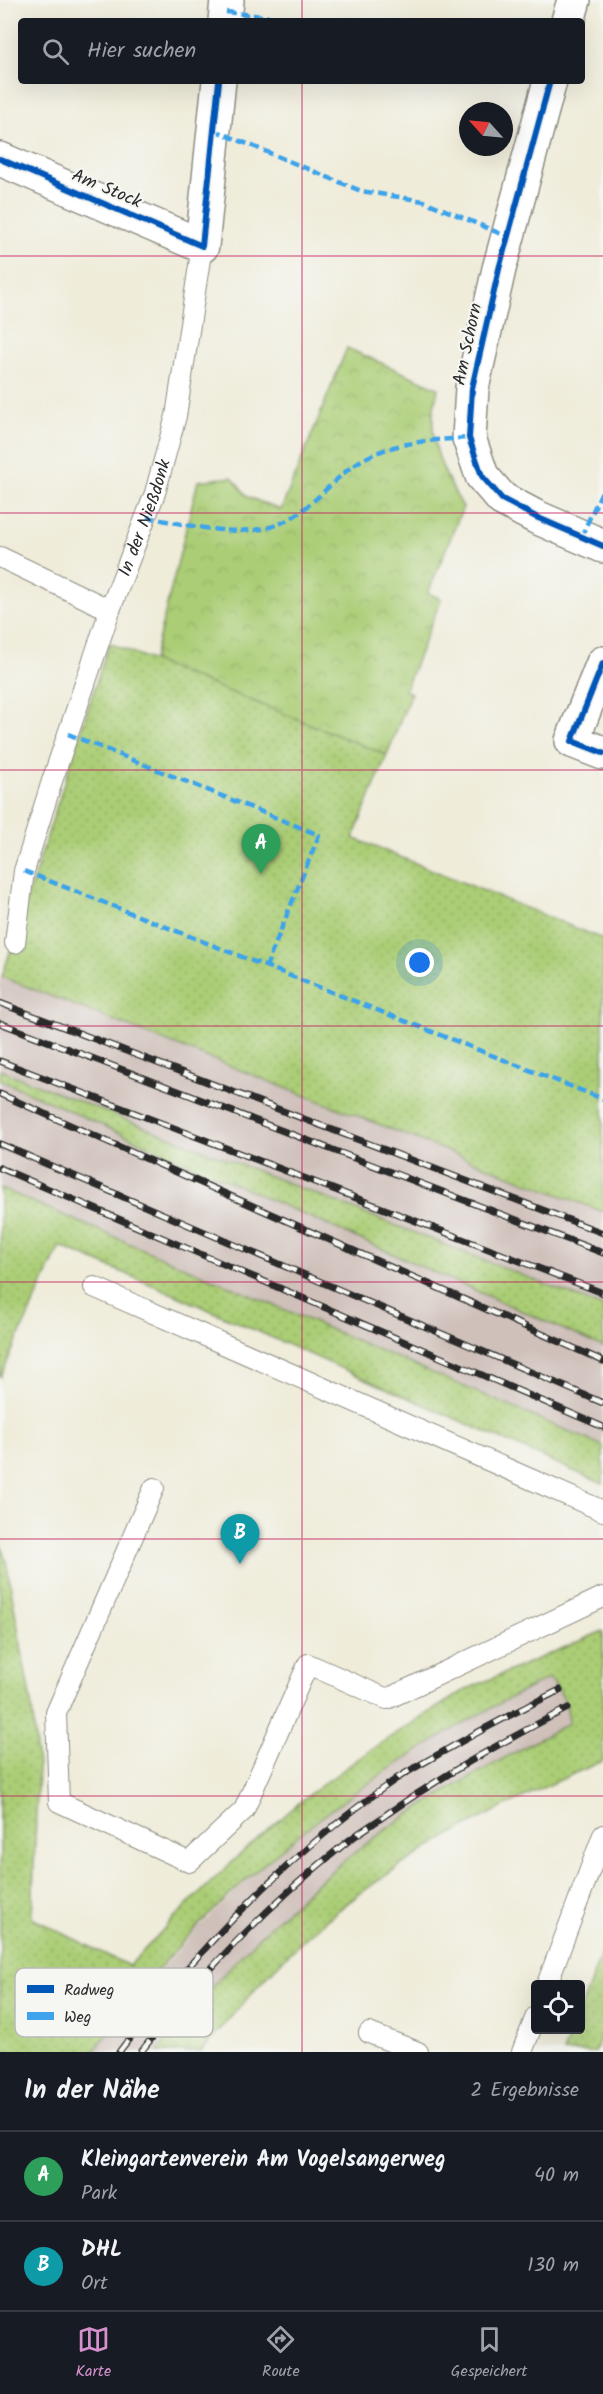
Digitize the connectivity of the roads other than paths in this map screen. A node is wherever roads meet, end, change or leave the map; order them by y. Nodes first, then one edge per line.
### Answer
1 (226, 0) edge
2 (574, 0) edge
3 (225, 18) edge
4 (569, 18) edge
5 (219, 84) edge
6 (549, 84) edge
7 (0, 159) edge
8 (202, 246) junction
9 (603, 546) edge
10 (0, 556) edge
11 (110, 610) junction
12 (603, 663) edge
13 (603, 753) edge
14 (15, 943) dead end
15 (94, 1287) dead end
16 (154, 1488) dead end
17 (603, 1511) edge
18 (603, 1597) edge
19 (603, 1835) edge
20 (549, 1980) edge
21 (531, 2029) edge
22 (369, 2033) dead end
23 (418, 2052) edge
24 (522, 2052) edge

1 - 3 street
2 - 4 street
5 - 8 street, In der Nießdonk
6 - 9 street, Am Schorn
7 - 8 street, Am Stock
8 - 11 lane, In der Nießdonk
10 - 11 lane
11 - 14 lane, In der Nießdonk
12 - 13 street
15 - 17 lane
16 - 18 lane
19 - 20 lane
21 - 24 lane
22 - 23 lane

